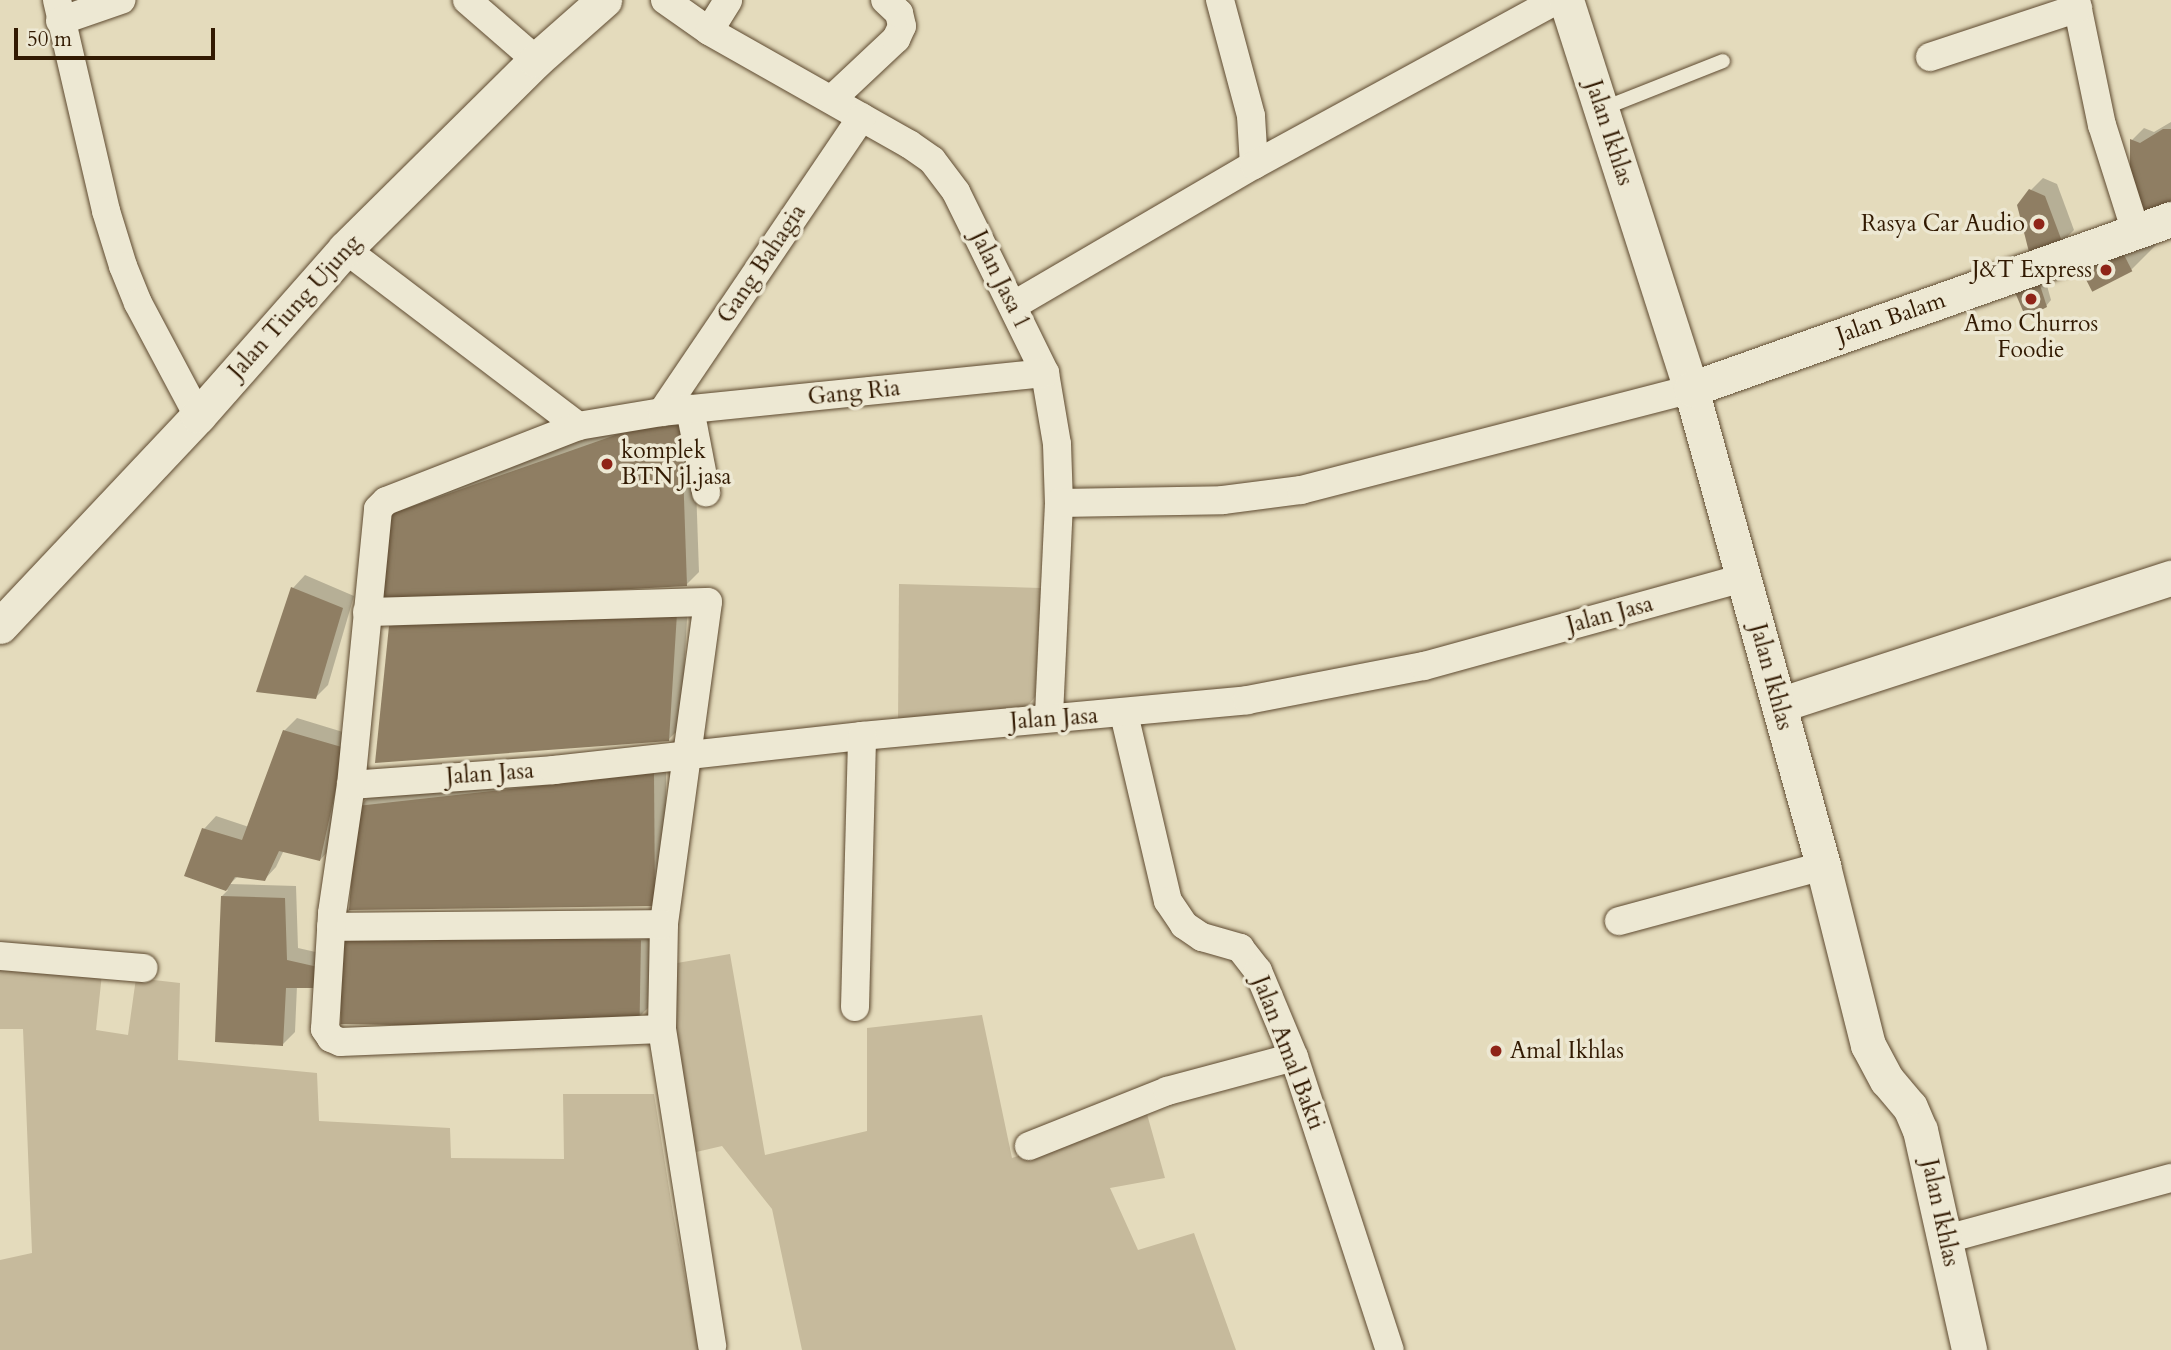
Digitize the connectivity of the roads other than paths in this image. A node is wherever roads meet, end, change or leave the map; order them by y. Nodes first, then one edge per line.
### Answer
1 (121, 0) edge
2 (467, 0) edge
3 (604, 0) edge
4 (665, 0) edge
5 (728, 0) edge
6 (885, 0) edge
7 (1220, 0) edge
8 (1557, 0) edge
9 (1566, 0) edge
10 (2077, 4) edge
11 (58, 10) edge
12 (709, 31) junction
13 (1930, 57) dead end
14 (536, 60) junction
15 (1723, 61) dead end
16 (832, 99) junction
17 (1601, 110) junction
18 (862, 117) junction
19 (1254, 165) junction
20 (2171, 219) edge
21 (2136, 232) junction
22 (345, 249) junction
23 (1014, 305) junction
24 (1045, 373) junction
25 (1690, 389) junction
26 (690, 409) junction
27 (662, 412) junction
28 (198, 416) junction
29 (578, 426) junction
30 (706, 492) dead end
31 (1059, 503) junction
32 (1744, 578) junction
33 (2171, 578) edge
34 (367, 612) junction
35 (0, 626) edge
36 (1779, 705) junction
37 (1124, 714) junction
38 (1049, 718) junction
39 (862, 736) junction
40 (688, 754) junction
41 (351, 785) junction
42 (1823, 866) junction
43 (1619, 920) dead end
44 (664, 924) junction
45 (331, 927) junction
46 (0, 956) edge
47 (143, 968) dead end
48 (855, 1007) dead end
49 (662, 1029) junction
50 (1294, 1057) junction
51 (1029, 1146) dead end
52 (2171, 1178) edge
53 (1946, 1239) junction
54 (712, 1346) dead end
55 (1390, 1350) edge
56 (1969, 1350) edge

1 - 11 street
2 - 14 street
3 - 14 street, Jalan Tiung Ujung
4 - 12 street, Jalan Jasa 1
5 - 12 street
6 - 16 street
7 - 19 street
8 - 19 street
9 - 17 street, Jalan Ikhlas
10 - 13 street
10 - 21 street
11 - 28 street
12 - 16 street, Jalan Jasa 1
14 - 22 street, Jalan Tiung Ujung
15 - 17 lane
16 - 18 street, Jalan Jasa 1
17 - 25 street, Jalan Ikhlas
18 - 23 street, Jalan Jasa 1
18 - 27 street, Gang Bahagia
19 - 23 street
20 - 21 street, Jalan Balam
21 - 25 street, Jalan Balam
22 - 28 street, Jalan Tiung Ujung
22 - 29 street
23 - 24 street, Jalan Jasa 1
24 - 26 street, Gang Ria
24 - 31 street, Jalan Jasa 1
25 - 31 street
25 - 32 street, Jalan Ikhlas
26 - 27 street, Gang Ria
26 - 30 street
27 - 29 street, Gang Ria
28 - 35 street, Jalan Tiung Ujung
29 - 34 street, Gang Ria
31 - 38 street, Jalan Jasa 1
32 - 36 street, Jalan Ikhlas
32 - 37 street, Jalan Jasa
33 - 36 street
34 - 40 street
34 - 41 street, Gang Ria
36 - 42 street, Jalan Ikhlas
37 - 38 street, Jalan Jasa
37 - 50 street, Jalan Amal Bakti
38 - 39 street, Jalan Jasa
39 - 40 street, Jalan Jasa
39 - 48 street
40 - 41 street, Jalan Jasa
40 - 44 street
41 - 45 street, Gang Ria
42 - 43 street
42 - 53 street, Jalan Ikhlas
44 - 45 street
44 - 49 street
45 - 49 street, Gang Ria
46 - 47 street
49 - 54 street
50 - 51 street
50 - 55 street, Jalan Amal Bakti
52 - 53 street
53 - 56 street, Jalan Ikhlas

